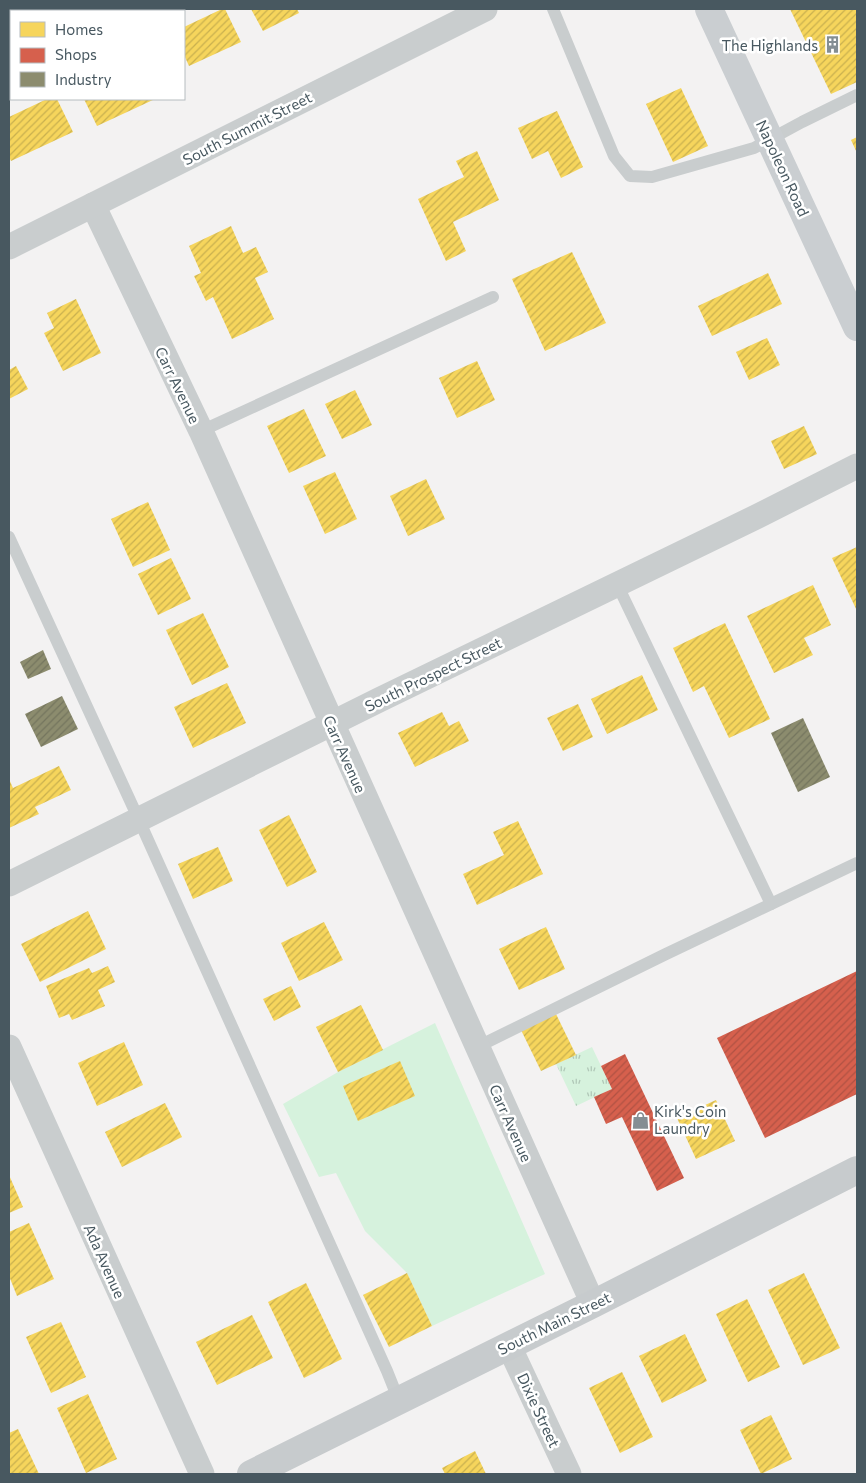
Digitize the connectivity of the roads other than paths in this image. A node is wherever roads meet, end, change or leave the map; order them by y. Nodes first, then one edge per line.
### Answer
1 (485, 9) edge
2 (553, 9) edge
3 (709, 9) edge
4 (857, 95) edge
5 (771, 140) junction
6 (93, 205) junction
7 (9, 247) edge
8 (493, 297) dead end
9 (857, 327) edge
10 (201, 431) junction
11 (857, 466) edge
12 (9, 537) edge
13 (617, 584) junction
14 (332, 724) junction
15 (139, 820) junction
16 (857, 863) edge
17 (9, 884) edge
18 (771, 904) junction
19 (9, 1047) edge
20 (477, 1048) junction
21 (857, 1170) edge
22 (593, 1304) junction
23 (509, 1346) junction
24 (398, 1400) junction
25 (268, 1470) edge
26 (202, 1474) edge
27 (569, 1474) edge

1 - 6 street, South Summit Street
2 - 5 lane
3 - 5 main road, Napoleon Road
4 - 5 lane
5 - 9 main road, Napoleon Road
6 - 7 street, South Summit Street
6 - 10 street, Carr Avenue
8 - 10 lane
10 - 14 street, Carr Avenue
11 - 13 street, South Prospect Street
12 - 15 lane
13 - 14 street, South Prospect Street
13 - 18 lane
14 - 15 street, South Prospect Street
14 - 20 street, Carr Avenue
15 - 17 street, South Prospect Street
15 - 24 lane
16 - 18 lane
18 - 20 lane
19 - 26 street, Ada Avenue
20 - 22 street, Carr Avenue
21 - 22 main road, South Main Street
22 - 23 main road, South Main Street
23 - 24 main road, South Main Street
23 - 27 street, Dixie Street
24 - 25 main road, South Main Street

